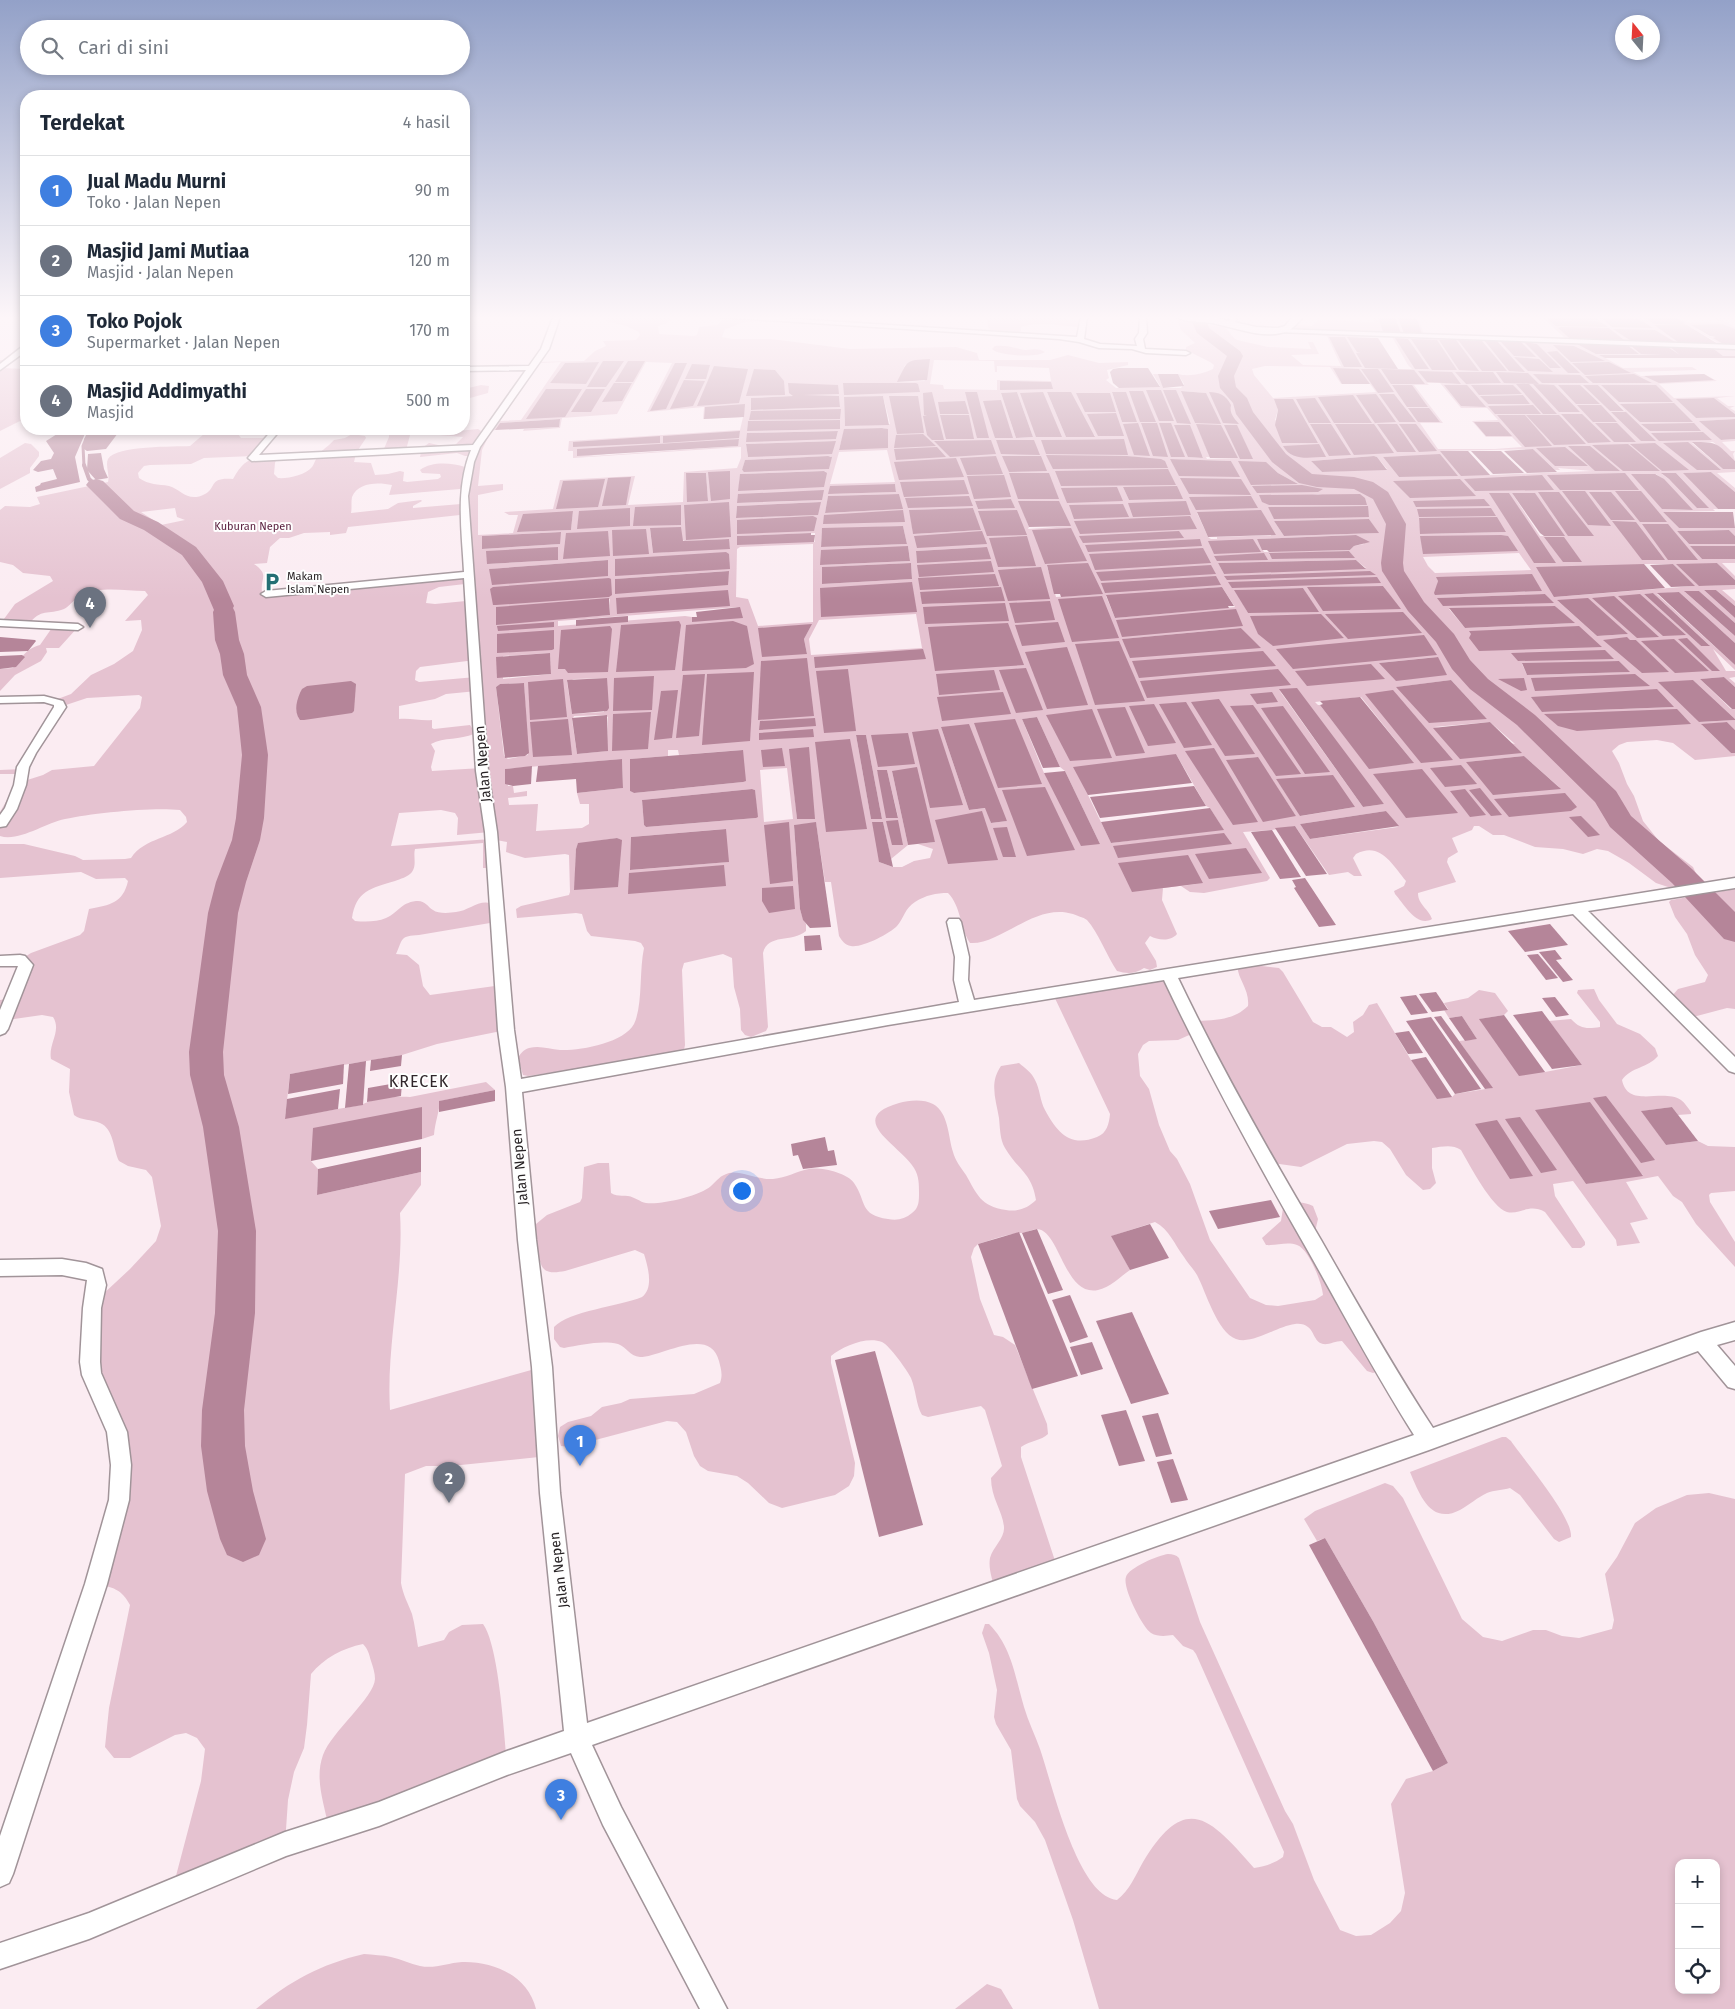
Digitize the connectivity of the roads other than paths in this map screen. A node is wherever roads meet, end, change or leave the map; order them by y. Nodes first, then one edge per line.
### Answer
1 (502, 411) edge
2 (272, 435) edge
3 (476, 447) junction
4 (470, 574) junction
5 (266, 594) dead end
6 (0, 623) edge
7 (78, 627) dead end
8 (0, 700) edge
9 (0, 824) edge
10 (1735, 883) edge
11 (1577, 909) junction
12 (954, 922) dead end
13 (0, 961) edge
14 (1168, 973) junction
15 (968, 1006) junction
16 (0, 1028) edge
17 (1735, 1068) edge
18 (514, 1087) junction
19 (0, 1268) edge
20 (1735, 1331) edge
21 (1701, 1341) junction
22 (1735, 1380) edge
23 (1429, 1440) junction
24 (577, 1739) junction
25 (0, 1874) edge
26 (0, 1956) edge
27 (714, 2009) edge

1 - 3 street, Jalan Nepen
2 - 3 street
3 - 4 street, Jalan Nepen
4 - 5 street
4 - 18 street, Jalan Nepen
6 - 7 street
8 - 9 street
10 - 11 street
11 - 14 street
11 - 17 street
12 - 15 street
13 - 16 street
14 - 15 street
14 - 23 street
15 - 18 street
18 - 24 street, Jalan Nepen
19 - 25 street
20 - 21 street
21 - 22 street
21 - 23 street
23 - 24 street
24 - 26 street
24 - 27 street, Jalan Nepen

